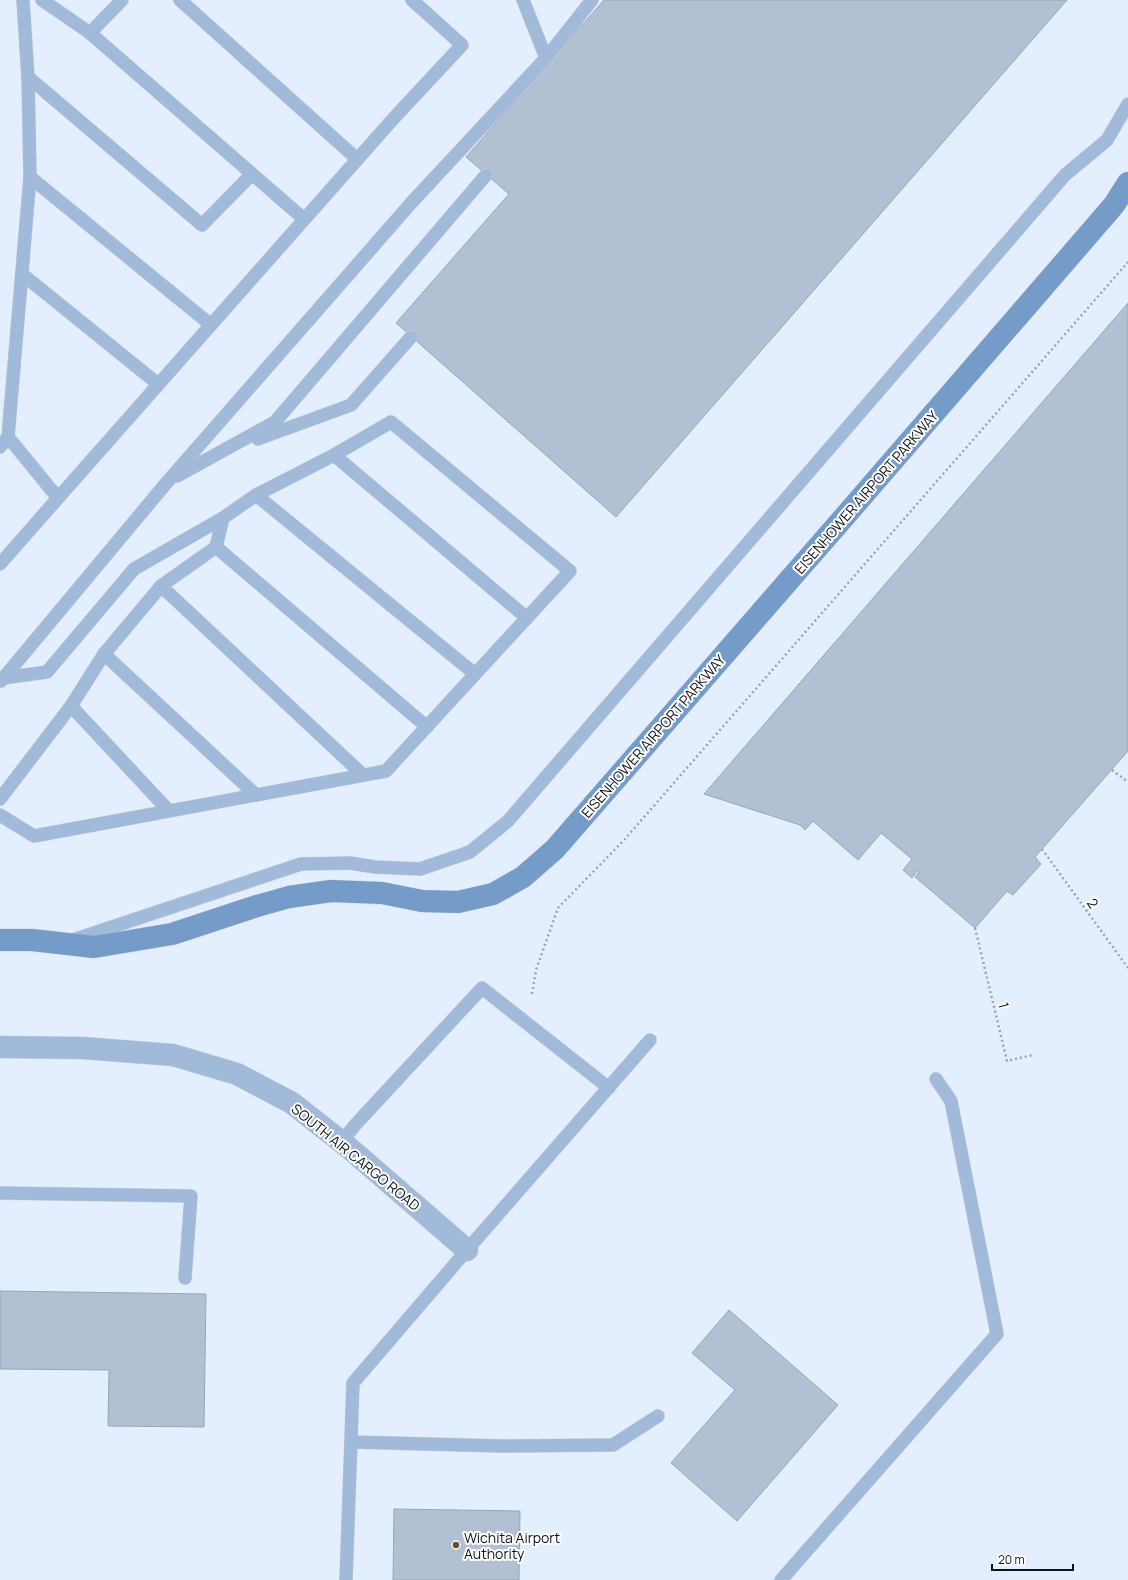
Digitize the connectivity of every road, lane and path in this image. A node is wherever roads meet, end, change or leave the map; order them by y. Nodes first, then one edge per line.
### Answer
1 (23, 0) edge
2 (42, 0) edge
3 (122, 0) edge
4 (180, 0) edge
5 (412, 0) edge
6 (523, 0) edge
7 (592, 0) edge
8 (90, 33) junction
9 (546, 58) junction
10 (28, 77) junction
11 (1128, 104) edge
12 (358, 159) junction
13 (252, 174) junction
14 (486, 175) dead end
15 (30, 177) junction
16 (1128, 183) edge
17 (304, 219) junction
18 (1128, 262) edge
19 (22, 274) junction
20 (211, 325) junction
21 (411, 336) dead end
22 (158, 384) junction
23 (4, 442) edge
24 (219, 453) junction
25 (334, 455) junction
26 (168, 481) junction
27 (256, 495) junction
28 (58, 498) junction
29 (223, 518) junction
30 (216, 547) junction
31 (0, 564) edge
32 (161, 586) junction
33 (527, 618) junction
34 (104, 654) junction
35 (475, 674) junction
36 (2, 680) edge
37 (71, 706) junction
38 (427, 727) junction
39 (1112, 770) dead end
40 (363, 775) junction
41 (1128, 782) edge
42 (256, 795) junction
43 (0, 798) edge
44 (169, 811) junction
45 (0, 815) edge
46 (1042, 849) dead end
47 (975, 928) dead end
48 (0, 940) edge
49 (61, 944) junction
50 (1128, 968) edge
51 (532, 994) dead end
52 (650, 1040) dead end
53 (0, 1046) edge
54 (1033, 1055) dead end
55 (936, 1079) dead end
56 (609, 1088) junction
57 (341, 1142) junction
58 (0, 1193) edge
59 (467, 1250) junction
60 (185, 1278) dead end
61 (658, 1416) dead end
62 (351, 1442) junction
63 (346, 1580) edge
64 (781, 1580) edge

1 - 10 lane
2 - 8 lane
3 - 8 lane
4 - 12 lane
5 - 12 lane
6 - 9 lane
7 - 9 lane
8 - 13 lane
9 - 26 lane
10 - 13 lane
10 - 15 lane
11 - 49 lane
12 - 17 lane
13 - 17 lane
14 - 24 lane
15 - 19 lane
15 - 20 lane
16 - 49 main road, EISENHOWER AIRPORT PARKWAY
17 - 20 lane
18 - 51 path
19 - 22 lane
19 - 23 lane
20 - 22 lane
21 - 24 lane
22 - 28 lane
23 - 28 lane
24 - 26 lane
25 - 27 lane
25 - 33 lane
25 - 33 lane
26 - 36 lane
27 - 29 lane
27 - 35 lane
28 - 31 lane
29 - 30 lane
29 - 36 lane
30 - 32 lane
30 - 38 lane
32 - 34 lane
32 - 40 lane
33 - 35 lane
34 - 37 lane
34 - 42 lane
35 - 38 lane
37 - 43 lane
37 - 44 lane
38 - 40 lane
39 - 41 path
40 - 42 lane
42 - 44 lane
44 - 45 lane
46 - 50 path, 2
47 - 54 path, 1
48 - 49 main road, EISENHOWER AIRPORT PARKWAY
52 - 56 lane
53 - 57 street, SOUTH AIR CARGO ROAD
55 - 64 lane
56 - 57 lane
56 - 59 lane
57 - 59 street, SOUTH AIR CARGO ROAD
58 - 60 lane
59 - 62 lane
61 - 62 lane
62 - 63 lane

